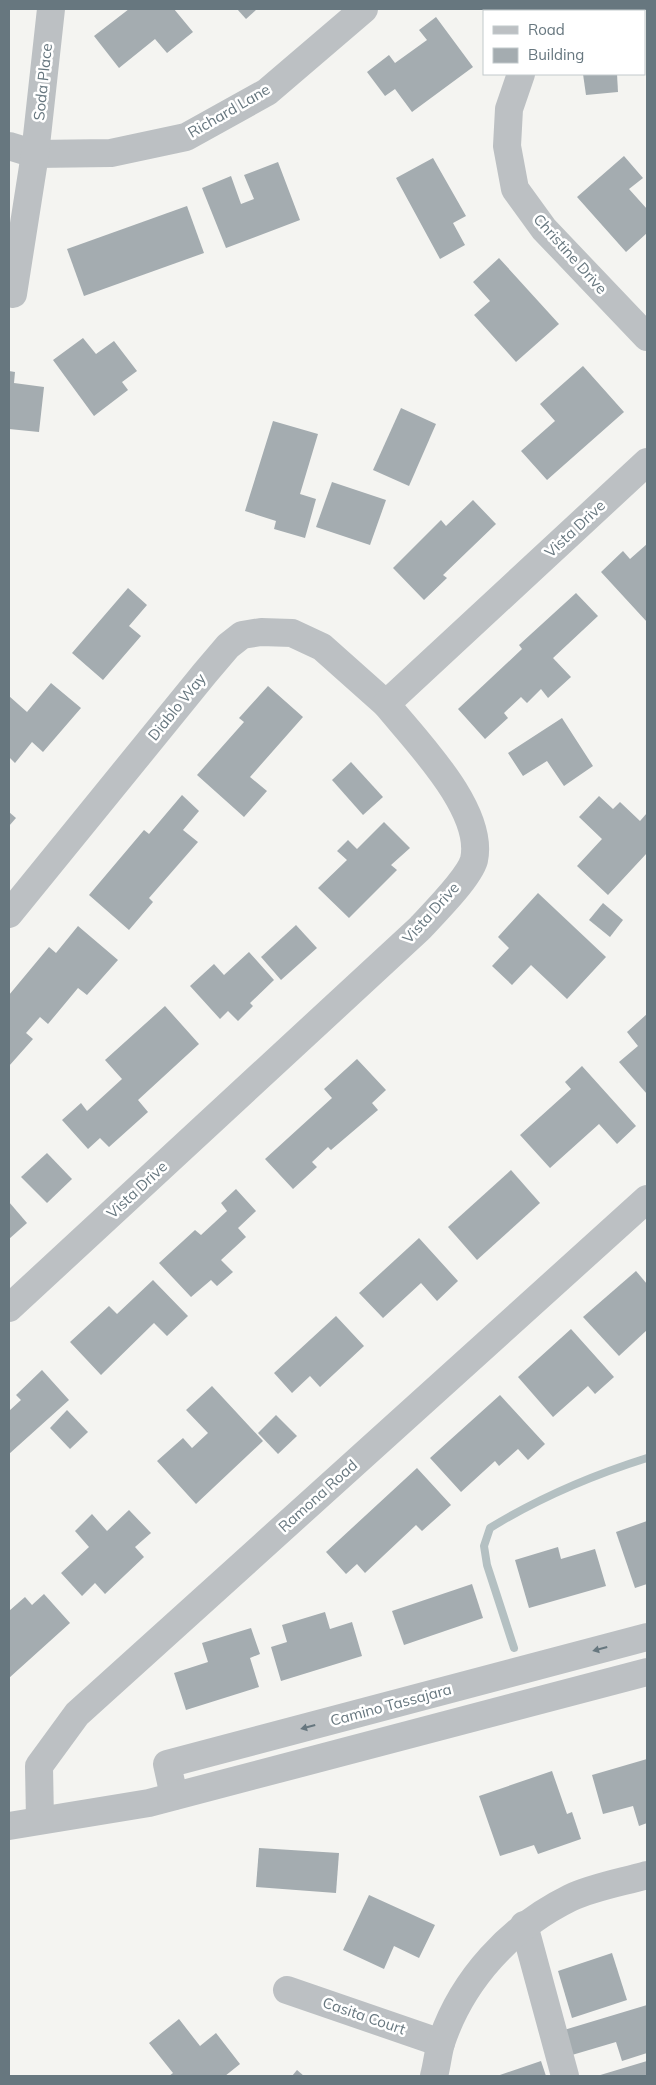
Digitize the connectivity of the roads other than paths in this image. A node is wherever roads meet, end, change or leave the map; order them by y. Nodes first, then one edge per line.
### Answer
1 (51, 9) edge
2 (364, 9) edge
3 (521, 75) edge
4 (9, 146) edge
5 (35, 154) junction
6 (13, 294) dead end
7 (647, 337) edge
8 (647, 462) edge
9 (386, 704) junction
10 (9, 914) edge
11 (647, 1199) edge
12 (9, 1308) edge
13 (647, 1637) edge
14 (647, 1672) edge
15 (174, 1796) junction
16 (40, 1820) junction
17 (9, 1826) edge
18 (647, 1875) edge
19 (524, 1925) junction
20 (287, 1990) dead end
21 (441, 2043) junction
22 (434, 2076) edge
23 (565, 2076) edge

1 - 5 street, Soda Place
2 - 5 street, Richard Lane
3 - 7 street, Christine Drive
4 - 5 street, Richard Lane
5 - 6 street, Soda Place
8 - 9 street, Vista Drive
9 - 10 street, Diablo Way
9 - 12 street, Vista Drive
11 - 16 street, Ramona Road
13 -> 15 street, Camino Tassajara
14 - 15 street
15 - 16 street
16 - 17 street
18 - 19 street
19 - 21 street
19 - 23 street
20 - 21 street, Casita Court
21 - 22 street

